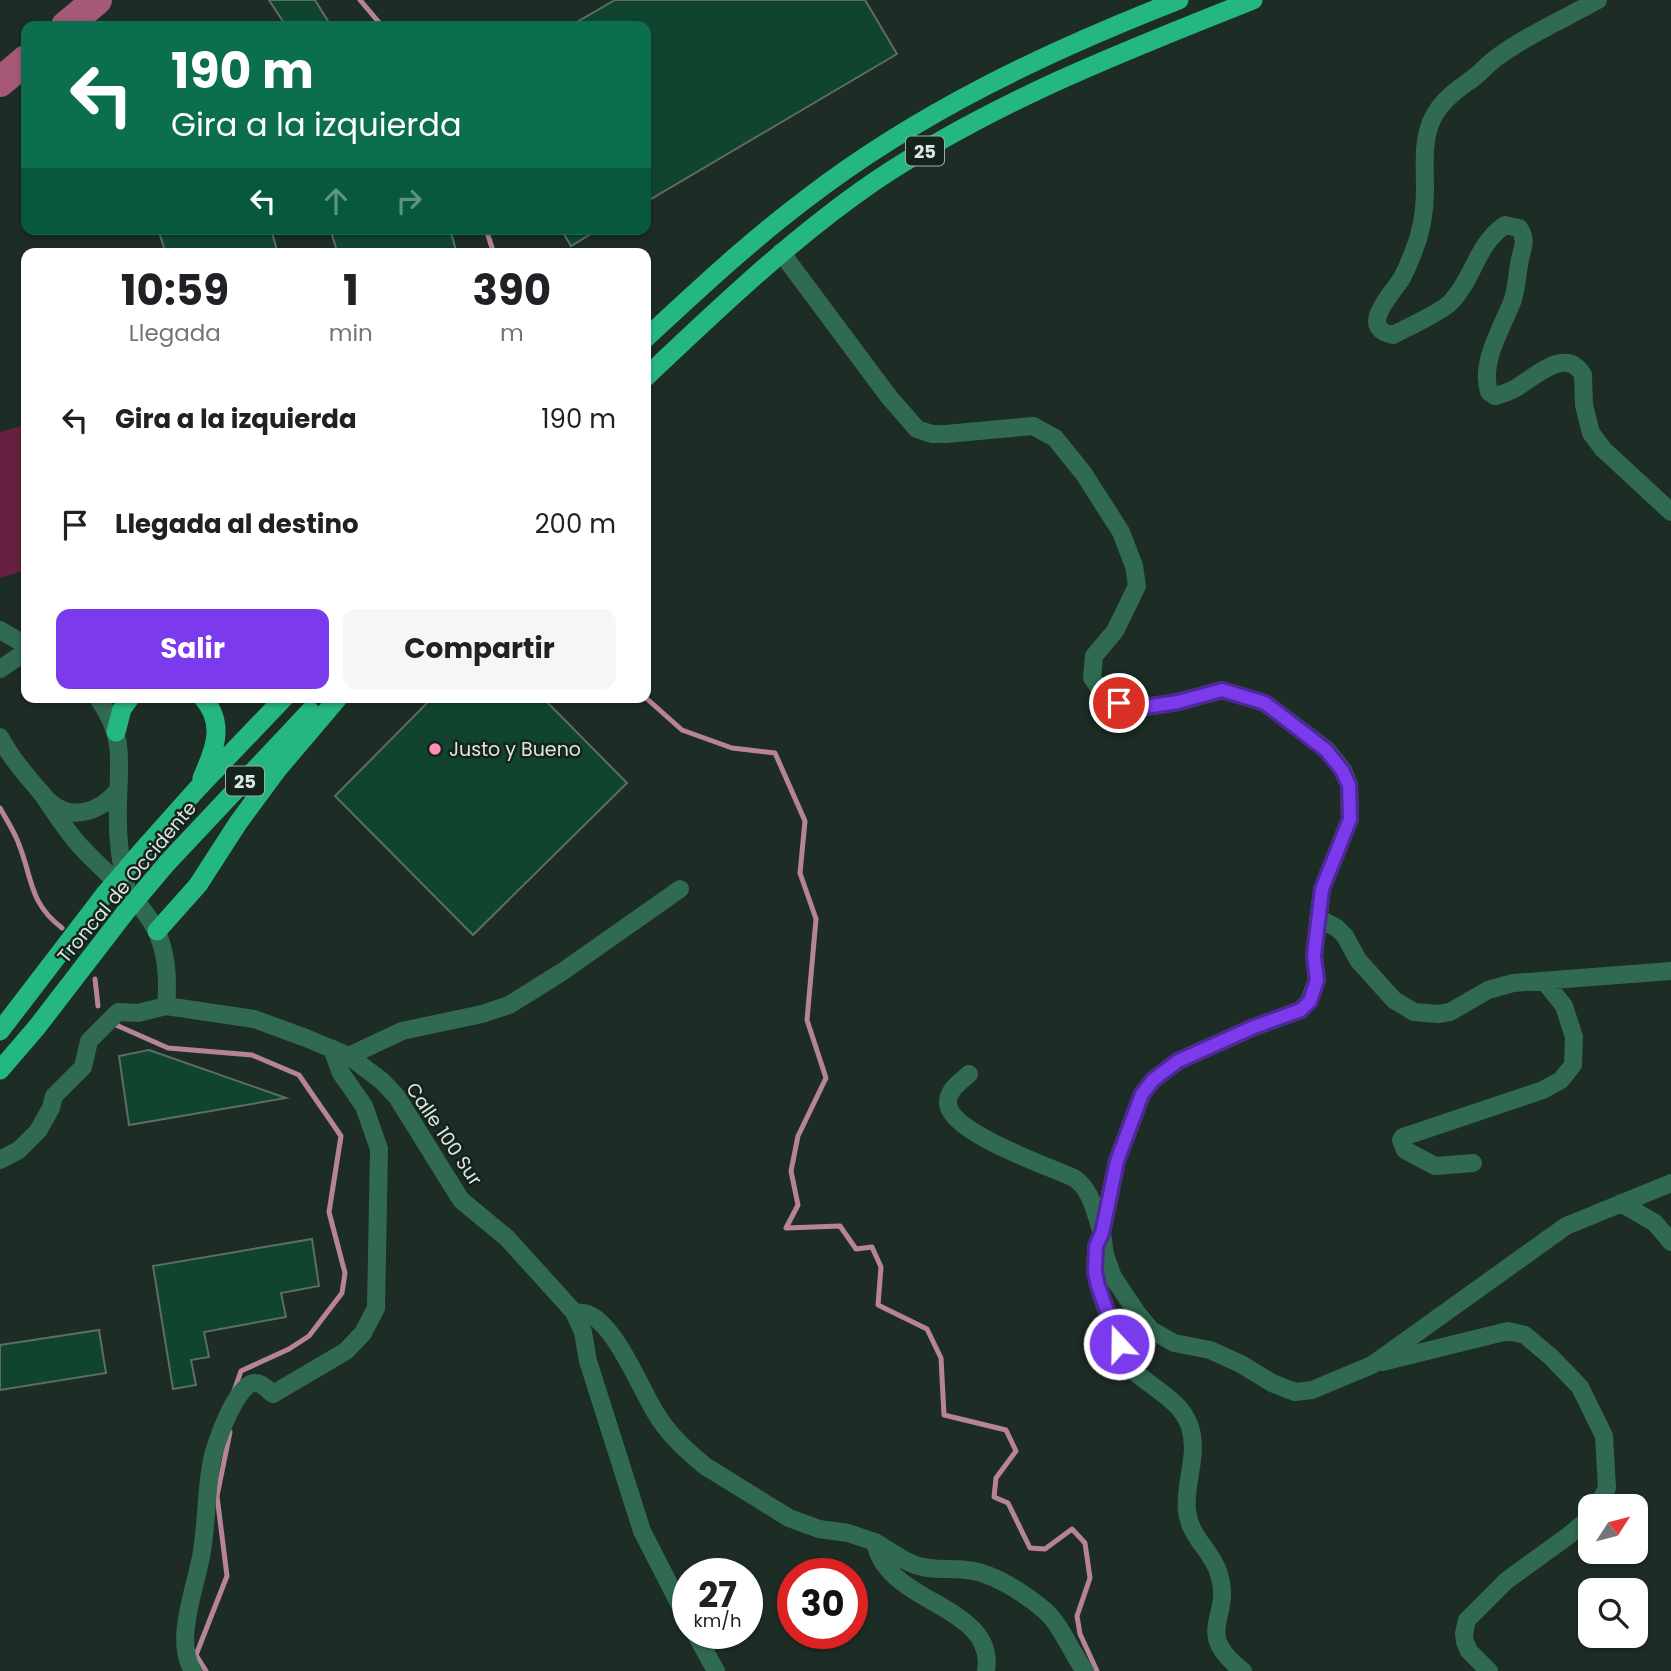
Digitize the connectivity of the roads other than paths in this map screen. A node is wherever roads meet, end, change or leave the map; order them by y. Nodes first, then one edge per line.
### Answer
1 (1178, 0) edge
2 (1253, 0) edge
3 (1598, 0) edge
4 (781, 252) junction
5 (651, 333) edge
6 (651, 372) edge
7 (1671, 512) edge
8 (0, 630) edge
9 (21, 642) edge
10 (21, 658) edge
11 (0, 669) edge
12 (101, 703) edge
13 (126, 703) edge
14 (207, 703) edge
15 (279, 703) edge
16 (317, 703) edge
17 (334, 703) edge
18 (116, 732) junction
19 (0, 737) edge
20 (198, 788) junction
21 (118, 790) junction
22 (41, 792) junction
23 (680, 889) dead end
24 (128, 891) junction
25 (1318, 918) junction
26 (158, 931) junction
27 (1671, 971) edge
28 (1545, 982) junction
29 (166, 1006) junction
30 (0, 1031) edge
31 (332, 1049) junction
32 (349, 1056) junction
33 (0, 1070) edge
34 (969, 1074) dead end
35 (0, 1160) edge
36 (1473, 1163) dead end
37 (1671, 1183) edge
38 (1621, 1203) junction
39 (1102, 1233) junction
40 (1671, 1242) edge
41 (574, 1312) junction
42 (1372, 1365) junction
43 (1604, 1494) edge
44 (1578, 1528) edge
45 (875, 1542) junction
46 (672, 1590) edge
47 (704, 1649) edge
48 (193, 1671) edge
49 (716, 1671) edge
50 (986, 1671) edge
51 (1085, 1671) edge
52 (1243, 1671) edge
53 (1489, 1671) edge

1 - 5 highway, 25
2 - 4 highway, 25
3 - 7 street
4 - 6 highway, 25
4 - 25 street
8 - 9 street
10 - 11 street
12 - 18 street
13 - 18 highway
14 - 20 highway
15 - 20 highway, Troncal de Occidente / 25
16 - 33 highway, Troncal de Occidente / 25, bridge
17 - 26 highway
18 - 21 street
19 - 22 street
20 - 30 highway, Troncal de Occidente / 25, bridge
21 - 22 street
21 - 24 street
22 - 24 street
23 - 32 street
24 - 26 street
25 - 28 street
25 - 39 street
26 - 29 street
27 - 28 street
28 - 36 street
29 - 31 street, Calle 100 Sur
29 - 35 street, Calle 100 Sur
31 - 32 street, Calle 100 Sur
31 - 48 street
32 - 41 street, Calle 100 Sur
34 - 39 street
37 - 38 street
38 - 40 street
38 - 42 street
39 - 42 street
39 - 52 street
41 - 45 street
41 - 46 street, Calle 100 Sur
42 - 43 street
44 - 53 street
45 - 50 street
45 - 51 street
47 - 49 street

